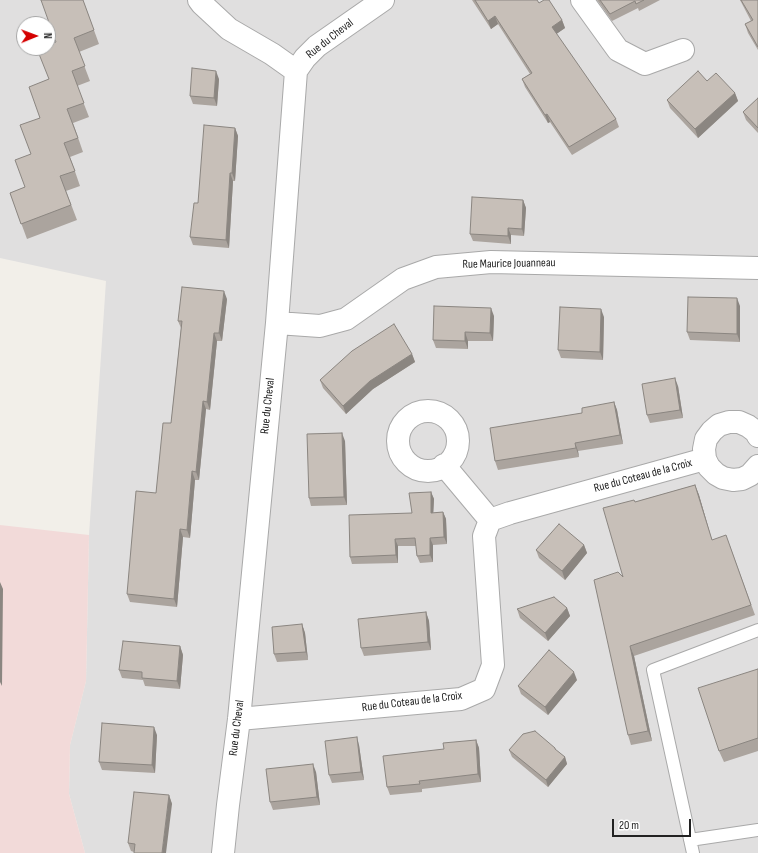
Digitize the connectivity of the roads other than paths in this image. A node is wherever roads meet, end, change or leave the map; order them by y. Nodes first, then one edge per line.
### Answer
1 (199, 0) edge
2 (383, 0) edge
3 (582, 0) edge
4 (683, 50) dead end
5 (296, 71) junction
6 (758, 268) edge
7 (277, 323) junction
8 (758, 436) edge
9 (705, 459) junction
10 (444, 465) dead end
11 (758, 466) edge
12 (490, 520) junction
13 (758, 630) edge
14 (239, 719) junction
15 (758, 830) edge
16 (690, 840) junction
17 (223, 853) edge
18 (693, 853) edge

1 - 5 street
2 - 5 street, Rue du Cheval
3 - 4 street
5 - 7 street, Rue du Cheval
6 - 7 street, Rue Maurice Jouanneau
7 - 14 street, Rue du Cheval
8 - 9 street, Rue du Coteau de la Croix
9 - 11 street, Rue du Coteau de la Croix
9 - 12 street, Rue du Coteau de la Croix
10 - 12 street
12 - 14 street, Rue du Coteau de la Croix
13 - 16 lane
14 - 17 street, Rue du Cheval
15 - 16 lane
16 - 18 lane

